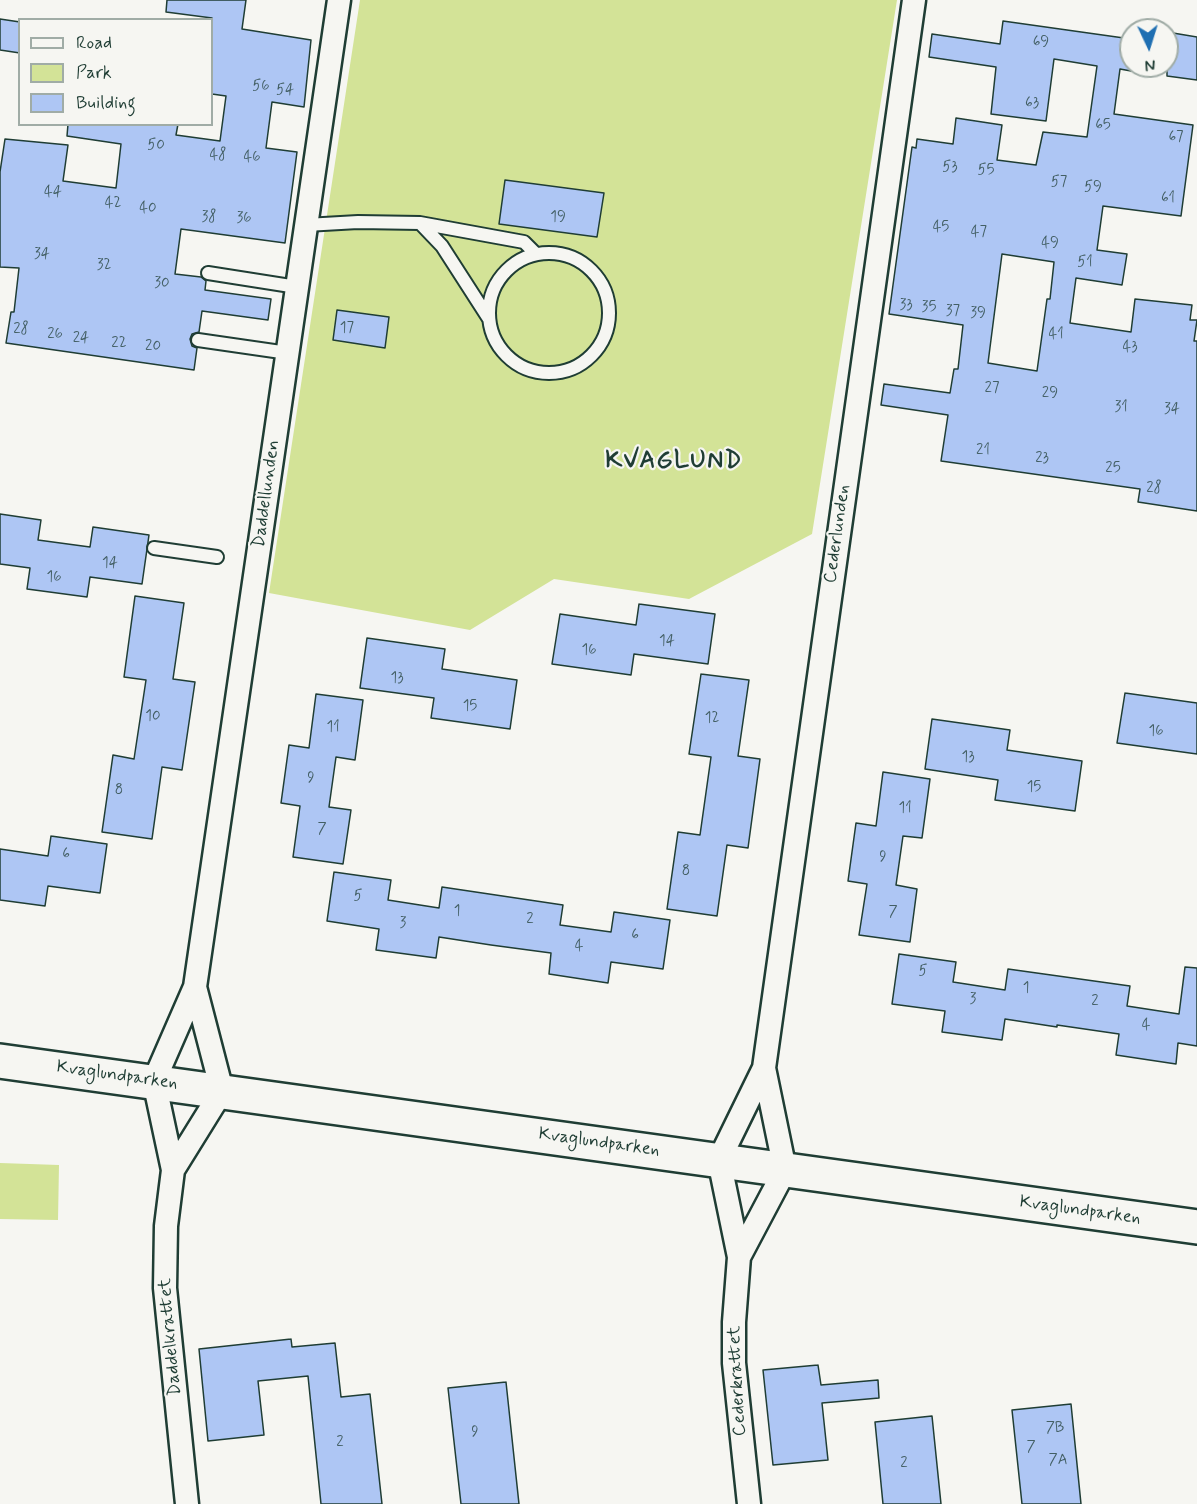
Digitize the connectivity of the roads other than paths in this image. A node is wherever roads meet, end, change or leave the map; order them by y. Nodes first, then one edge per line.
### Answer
1 (339, 0) edge
2 (914, 0) edge
3 (420, 223) junction
4 (306, 225) junction
5 (536, 254) junction
6 (208, 273) dead end
7 (297, 287) junction
8 (489, 319) junction
9 (198, 340) dead end
10 (288, 353) junction
11 (154, 548) dead end
12 (217, 557) dead end
13 (195, 987) junction
14 (0, 1061) edge
15 (764, 1068) junction
16 (154, 1081) junction
17 (222, 1091) junction
18 (719, 1160) junction
19 (173, 1170) junction
20 (785, 1170) junction
21 (1197, 1227) edge
22 (739, 1257) junction
23 (187, 1504) edge
24 (748, 1504) edge

1 - 4 street, Daddellunden
2 - 15 street, Cederlunden
3 - 4 lane
3 - 5 lane
3 - 8 lane
4 - 7 street, Daddellunden
5 - 8 lane
5 - 8 lane
6 - 7 lane
7 - 10 street, Daddellunden
9 - 10 lane
10 - 13 street, Daddellunden
11 - 12 lane
13 - 16 street, Daddellunden
13 - 17 street, Daddellunden
14 - 16 street, Kvaglundparken
15 - 18 street, Cederlunden
15 - 20 street, Cederlunden
16 - 17 street, Kvaglundparken
16 - 19 street, Daddelkrattet
17 - 18 street, Kvaglundparken
17 - 19 street, Daddelkrattet
18 - 20 street, Kvaglundparken
18 - 22 street, Cederkrattet
19 - 23 street, Daddelkrattet
20 - 21 street, Kvaglundparken
20 - 22 street, Cederkrattet
22 - 24 street, Cederkrattet

